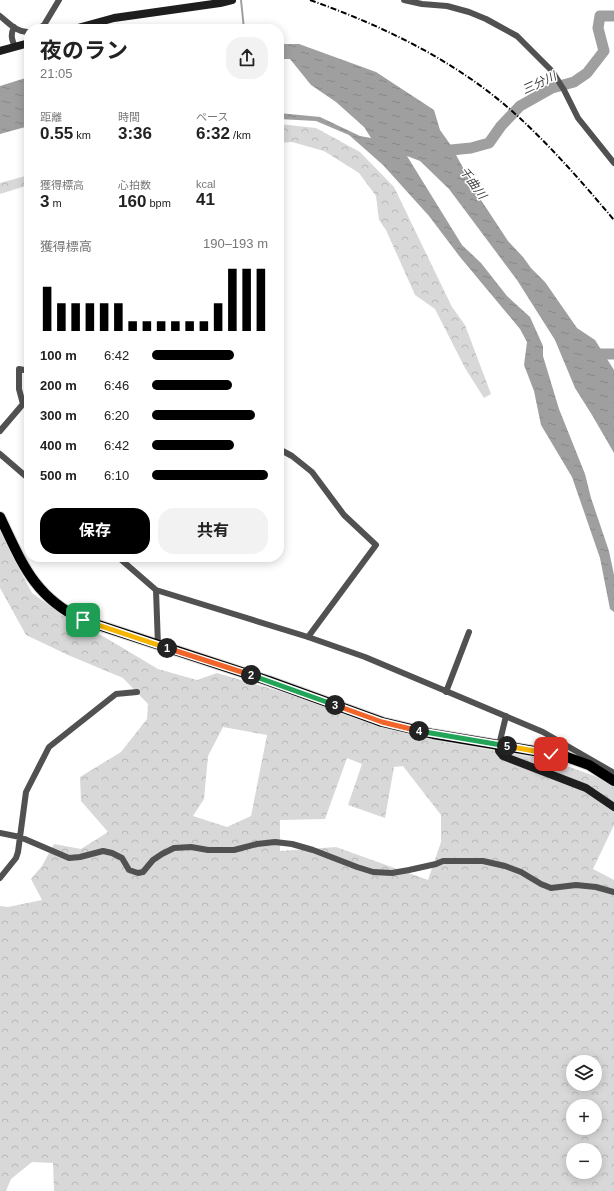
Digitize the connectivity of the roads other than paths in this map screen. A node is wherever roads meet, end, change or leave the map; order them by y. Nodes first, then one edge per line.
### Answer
1 (59, 0) edge
2 (232, 0) edge
3 (404, 0) edge
4 (0, 16) edge
5 (45, 24) edge
6 (92, 24) edge
7 (14, 27) junction
8 (24, 32) edge
9 (24, 44) edge
10 (15, 47) junction
11 (0, 51) edge
12 (614, 163) edge
13 (24, 370) edge
14 (0, 431) edge
15 (284, 452) edge
16 (0, 454) edge
17 (24, 475) edge
18 (0, 517) edge
19 (124, 562) edge
20 (156, 590) junction
21 (469, 632) dead end
22 (308, 637) junction
23 (158, 646) junction
24 (137, 692) dead end
25 (446, 692) junction
26 (506, 716) junction
27 (499, 745) junction
28 (614, 773) edge
29 (614, 781) edge
30 (614, 807) edge
31 (0, 832) edge
32 (20, 837) junction
33 (0, 878) edge
34 (614, 892) edge

1 - 5 street
2 - 6 street
3 - 12 street
4 - 7 street
7 - 8 street
7 - 10 street
9 - 10 street
10 - 11 street
13 - 14 street
15 - 22 street
16 - 17 street
18 - 23 main road
19 - 20 street
20 - 22 street
20 - 23 street
21 - 25 street
22 - 25 street
23 - 27 main road
24 - 32 street
25 - 26 street
26 - 27 street
26 - 28 street
27 - 29 main road
27 - 30 street
31 - 32 street
32 - 33 street
32 - 34 street

